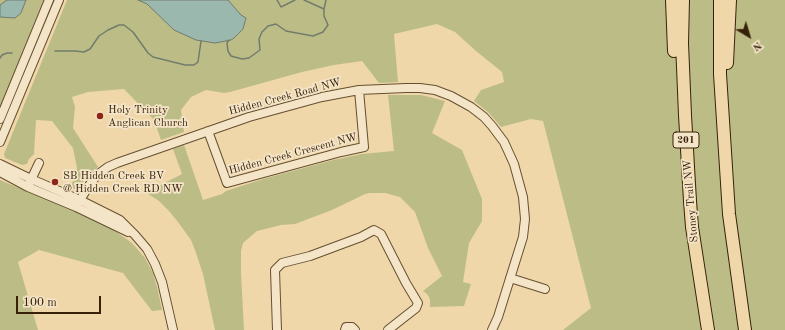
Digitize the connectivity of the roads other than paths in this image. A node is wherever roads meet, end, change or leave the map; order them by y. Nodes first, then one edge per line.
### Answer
1 (49, 0) edge
2 (59, 0) edge
3 (672, 0) edge
4 (683, 0) edge
5 (720, 0) edge
6 (730, 0) edge
7 (359, 90) junction
8 (0, 119) edge
9 (208, 131) junction
10 (0, 142) edge
11 (39, 163) dead end
12 (0, 164) edge
13 (0, 172) edge
14 (30, 183) junction
15 (690, 201) junction
16 (78, 203) junction
17 (728, 206) junction
18 (510, 278) junction
19 (546, 289) dead end
20 (173, 330) edge
21 (277, 330) edge
22 (345, 330) edge
23 (355, 330) edge
24 (388, 330) edge
25 (492, 330) edge
26 (708, 330) edge
27 (745, 330) edge

1 - 8 street
2 - 10 street
3 - 15 highway
4 - 15 highway, Stoney Trail NW / 201
5 - 17 highway
6 - 17 highway
7 - 9 street, Hidden Creek Road NW
7 - 9 street, Hidden Creek Crescent NW
7 - 18 street, Hidden Creek Road NW
9 - 16 street, Hidden Creek Road NW
11 - 14 street
12 - 14 street
13 - 14 street
14 - 16 street
15 - 26 highway, Stoney Trail NW / 201
16 - 20 street
17 - 27 highway
18 - 19 street
18 - 25 street, Hidden Creek Road NW
21 - 24 street
22 - 23 street

